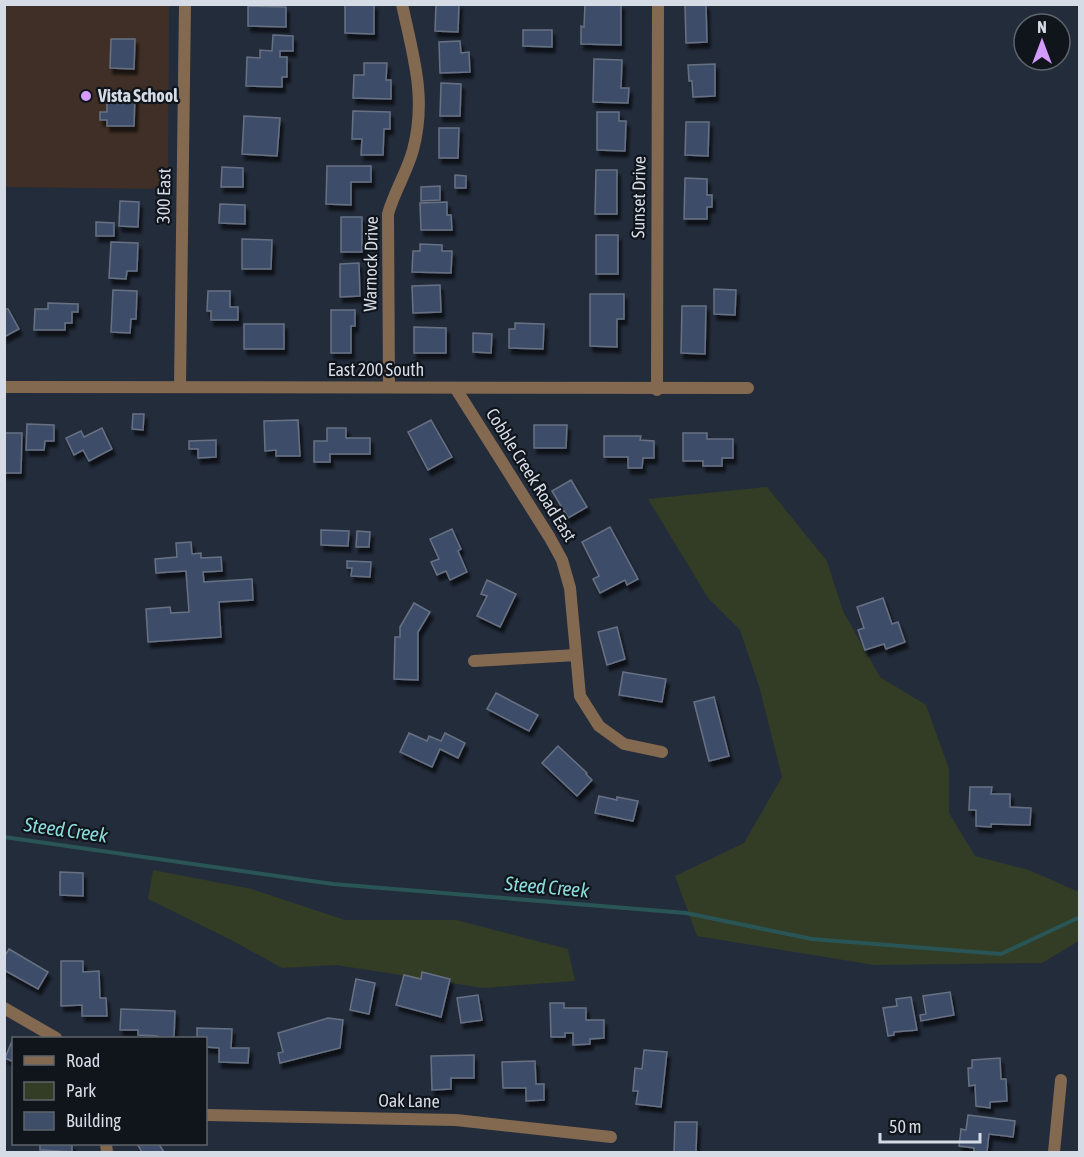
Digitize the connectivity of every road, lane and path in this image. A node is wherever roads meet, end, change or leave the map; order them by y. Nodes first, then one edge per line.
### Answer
1 (185, 4) edge
2 (402, 4) edge
3 (658, 4) edge
4 (4, 387) edge
5 (180, 387) junction
6 (389, 387) junction
7 (456, 388) junction
8 (748, 388) dead end
9 (657, 390) junction
10 (576, 655) junction
11 (474, 661) dead end
12 (662, 752) dead end
13 (4, 1008) edge
14 (54, 1037) edge
15 (1060, 1080) dead end
16 (207, 1114) edge
17 (611, 1137) dead end
18 (1054, 1152) edge

1 - 5 street, 300 East
2 - 6 street, Warnock Drive
3 - 9 street, Sunset Drive
4 - 5 street, East 200 South
5 - 6 street, East 200 South
6 - 7 street, East 200 South
7 - 9 street, East 200 South
7 - 10 street, Cobble Creek Road East
8 - 9 street, East 200 South
10 - 11 street
10 - 12 street, Cobble Creek Road East
13 - 14 street
15 - 18 street
16 - 17 street, Oak Lane

